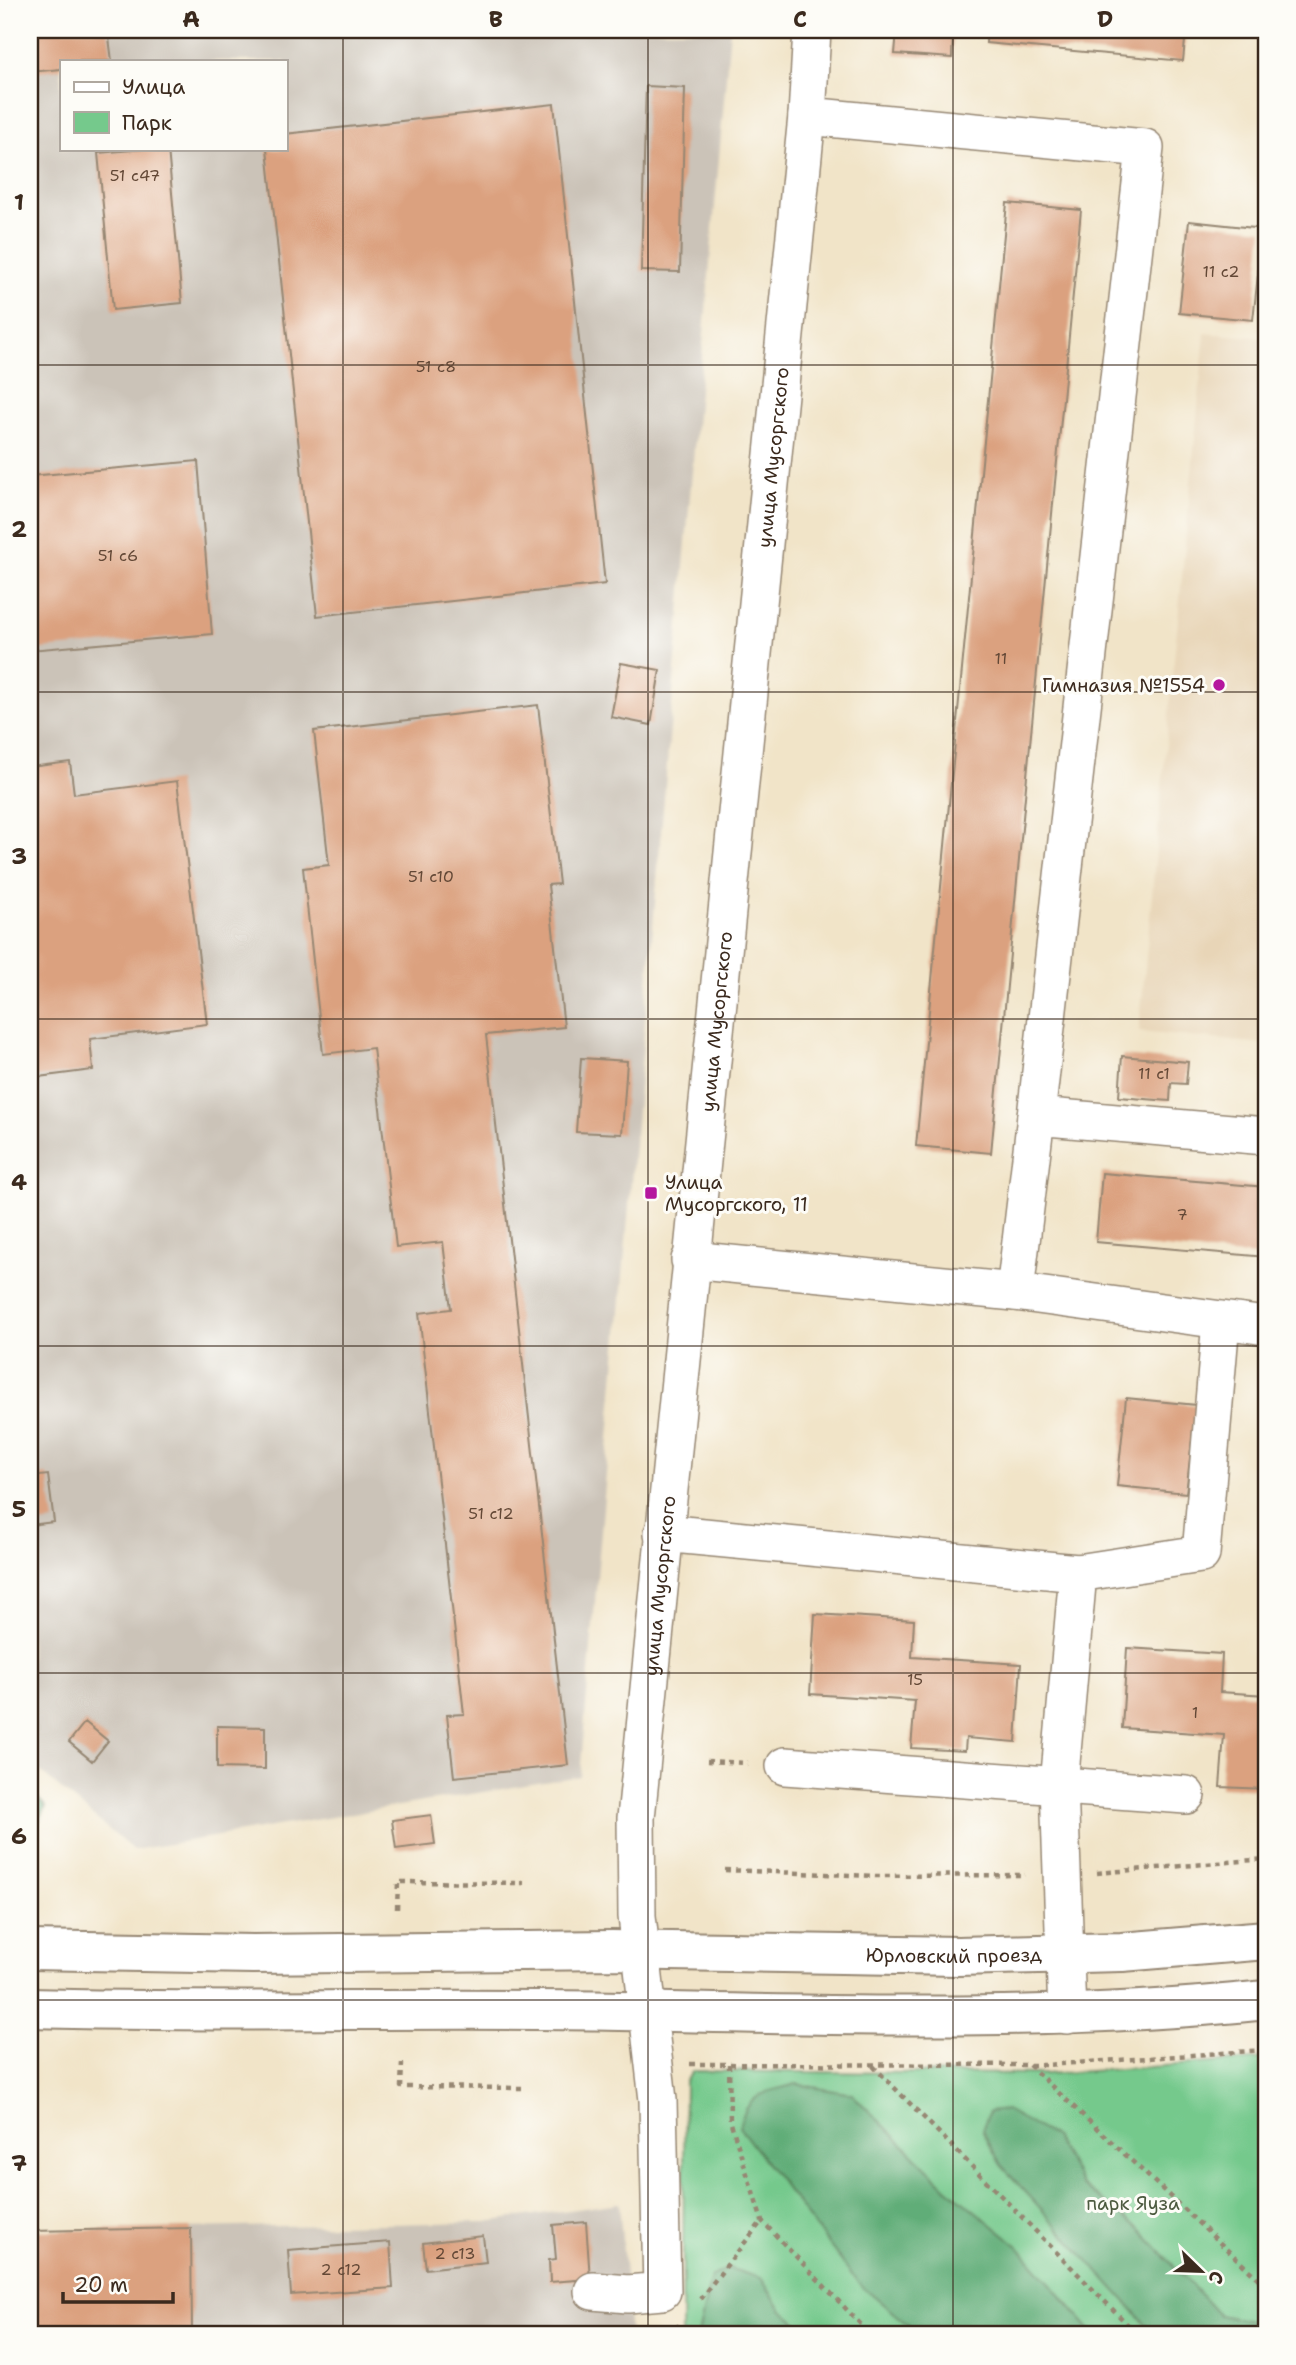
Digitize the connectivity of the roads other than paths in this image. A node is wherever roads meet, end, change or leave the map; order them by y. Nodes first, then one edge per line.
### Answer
1 (812, 30) edge
2 (807, 116) junction
3 (1036, 1116) junction
4 (1266, 1136) edge
5 (690, 1260) junction
6 (1015, 1292) junction
7 (1221, 1321) junction
8 (1266, 1326) edge
9 (663, 1533) junction
10 (1079, 1573) junction
11 (785, 1766) dead end
12 (1059, 1786) junction
13 (1186, 1795) dead end
14 (1266, 1940) edge
15 (30, 1950) edge
16 (641, 1951) junction
17 (1066, 1954) junction
18 (1266, 2000) edge
19 (30, 2008) edge
20 (648, 2012) junction
21 (1067, 2015) junction
22 (593, 2291) dead end

1 - 2 street, улица Мусоргского
2 - 3 street
2 - 5 street, улица Мусоргского
3 - 4 street
3 - 6 street
5 - 6 street
5 - 9 street, улица Мусоргского
6 - 7 street
7 - 8 street
7 - 10 street
9 - 10 street
9 - 16 street, улица Мусоргского
10 - 12 street
11 - 12 street
12 - 13 street
12 - 17 street
14 - 17 main road, Юрловский проезд
15 - 16 main road, Юрловский проезд
16 - 17 main road, Юрловский проезд
16 - 20 street, улица Мусоргского
17 - 21 street
18 - 21 main road
19 - 20 main road
20 - 21 main road
20 - 22 street, улица Мусоргского

